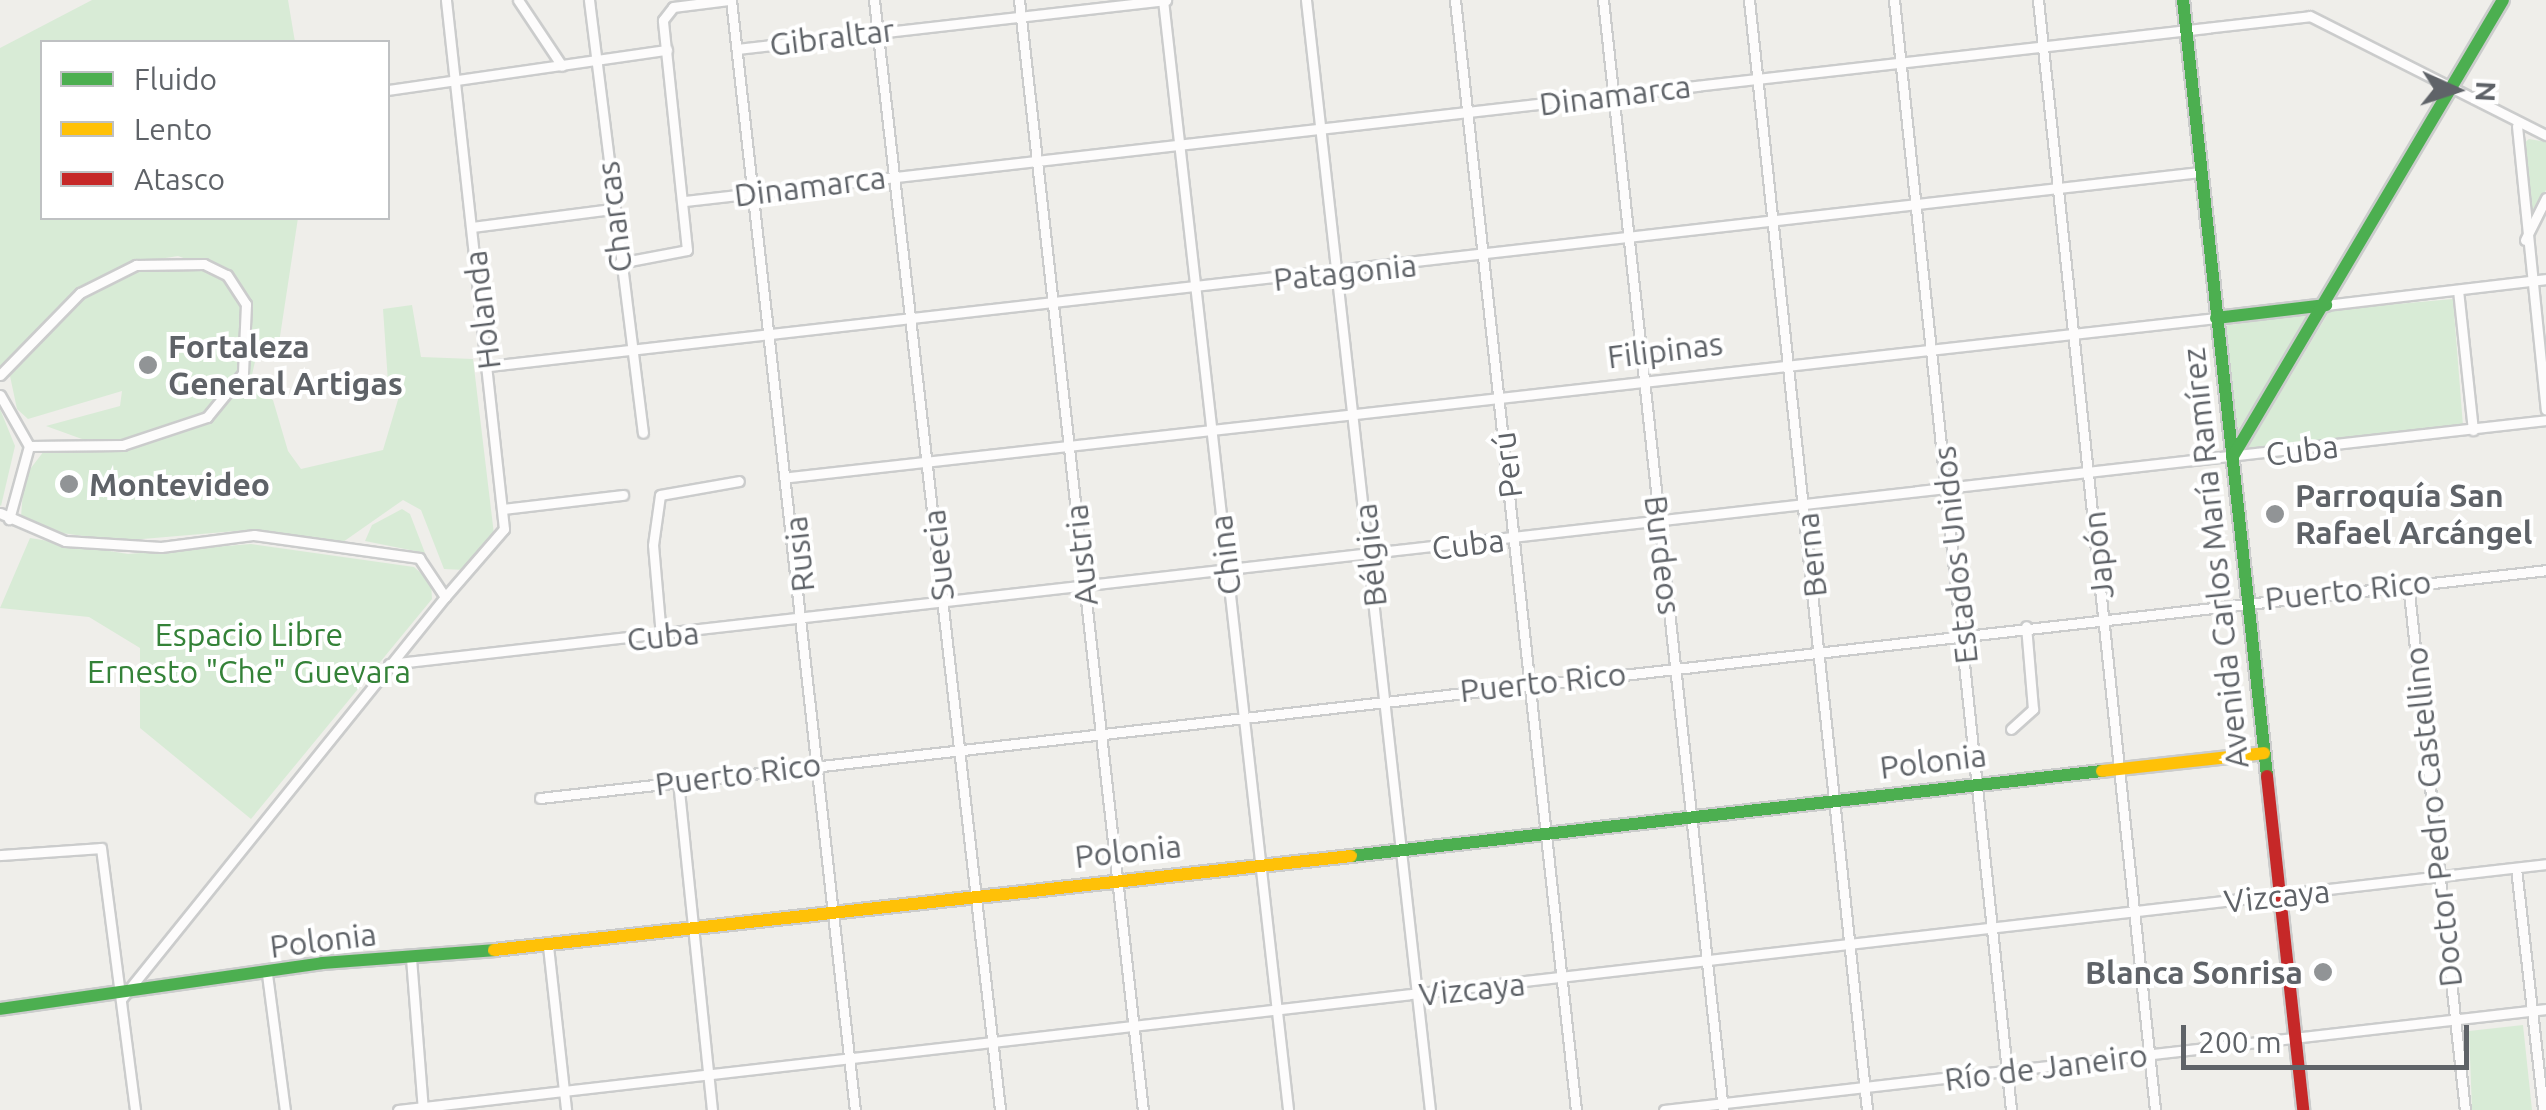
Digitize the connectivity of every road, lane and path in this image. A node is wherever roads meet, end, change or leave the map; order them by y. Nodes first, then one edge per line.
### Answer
1 (446, 0) edge
2 (518, 0) edge
3 (589, 0) edge
4 (730, 0) edge
5 (874, 0) edge
6 (1019, 0) edge
7 (1164, 0) edge
8 (1306, 0) edge
9 (1455, 0) edge
10 (1603, 0) edge
11 (1749, 0) edge
12 (1894, 0) edge
13 (2038, 0) edge
14 (2182, 0) edge
15 (2503, 0) edge
16 (1020, 16) junction
17 (2185, 28) junction
18 (878, 32) junction
19 (2044, 44) junction
20 (737, 49) junction
21 (667, 50) junction
22 (1900, 57) junction
23 (596, 61) junction
24 (562, 66) junction
25 (454, 78) junction
26 (1758, 79) junction
27 (2453, 86) junction
28 (390, 90) edge
29 (1613, 95) junction
30 (1467, 112) junction
31 (2517, 126) junction
32 (1321, 128) junction
33 (2546, 135) edge
34 (1180, 145) junction
35 (1037, 161) junction
36 (2200, 172) junction
37 (895, 176) junction
38 (2058, 186) junction
39 (755, 192) junction
40 (2546, 198) edge
41 (685, 201) junction
42 (1918, 206) junction
43 (612, 209) junction
44 (1774, 224) junction
45 (472, 227) junction
46 (1631, 240) junction
47 (2524, 241) junction
48 (1485, 256) junction
49 (619, 263) junction
50 (1338, 273) junction
51 (2546, 279) edge
52 (2529, 281) junction
53 (1195, 289) junction
54 (2458, 290) junction
55 (2326, 305) junction
56 (1053, 306) junction
57 (2216, 318) junction
58 (911, 320) junction
59 (770, 334) junction
60 (2074, 334) junction
61 (1932, 346) junction
62 (628, 350) junction
63 (1789, 362) junction
64 (489, 366) junction
65 (0, 374) edge
66 (1643, 381) junction
67 (0, 395) edge
68 (1498, 397) junction
69 (2546, 410) edge
70 (1353, 414) junction
71 (2546, 420) edge
72 (1211, 430) junction
73 (2473, 430) junction
74 (644, 433) dead end
75 (29, 446) junction
76 (1069, 446) junction
77 (2232, 458) junction
78 (928, 462) junction
79 (2090, 476) junction
80 (790, 477) junction
81 (739, 481) dead end
82 (1948, 489) junction
83 (624, 496) dead end
84 (1805, 504) junction
85 (502, 509) junction
86 (4, 516) edge
87 (1659, 522) junction
88 (1515, 538) junction
89 (1370, 555) junction
90 (2546, 570) edge
91 (1228, 574) junction
92 (2408, 583) junction
93 (1084, 592) junction
94 (445, 596) junction
95 (2246, 601) junction
96 (944, 605) junction
97 (2105, 618) junction
98 (806, 622) junction
99 (2026, 626) junction
100 (1963, 633) junction
101 (660, 636) junction
102 (1821, 648) junction
103 (389, 664) junction
104 (1677, 666) junction
105 (1533, 683) junction
106 (1386, 699) junction
107 (1244, 714) junction
108 (2011, 729) dead end
109 (1102, 732) junction
110 (958, 748) junction
111 (2264, 754) junction
112 (821, 764) junction
113 (2120, 767) junction
114 (678, 781) junction
115 (1978, 783) junction
116 (540, 798) dead end
117 (1836, 799) junction
118 (1692, 815) junction
119 (1548, 832) junction
120 (1404, 848) junction
121 (1, 855) edge
122 (1260, 863) junction
123 (2546, 864) edge
124 (2516, 868) junction
125 (2438, 878) junction
126 (1118, 879) junction
127 (2280, 895) junction
128 (978, 896) junction
129 (2135, 912) junction
130 (836, 913) junction
131 (694, 926) junction
132 (1992, 928) junction
133 (1850, 945) junction
134 (548, 946) junction
135 (412, 958) junction
136 (1706, 962) junction
137 (267, 974) junction
138 (1563, 978) junction
139 (1420, 994) junction
140 (122, 998) junction
141 (0, 1009) edge
142 (2546, 1009) edge
143 (2532, 1010) junction
144 (1276, 1014) junction
145 (2456, 1019) junction
146 (1134, 1029) junction
147 (2295, 1038) junction
148 (994, 1045) junction
149 (2150, 1054) junction
150 (850, 1061) junction
151 (2008, 1072) junction
152 (709, 1074) junction
153 (1864, 1088) junction
154 (564, 1090) junction
155 (1723, 1106) edge
156 (423, 1109) edge
157 (135, 1110) edge
158 (285, 1110) edge
159 (398, 1110) edge
160 (566, 1110) edge
161 (712, 1110) edge
162 (855, 1110) edge
163 (1000, 1110) edge
164 (1143, 1110) edge
165 (1288, 1110) edge
166 (1430, 1110) edge
167 (1576, 1110) edge
168 (1664, 1110) edge
169 (1866, 1110) edge
170 (2011, 1110) edge
171 (2156, 1110) edge
172 (2303, 1110) edge
173 (2465, 1110) edge
174 (2542, 1110) edge

1 - 25 street, Holanda
2 - 24 street
3 - 23 street, Charcas
4 - 20 street, Rusia
4 - 21 street
5 - 18 street, Suecia
6 - 16 street, Austria
7 - 16 street, Gibraltar
7 - 34 street, China
8 - 32 street, Bélgica
9 - 30 street, Perú
10 - 29 street, Burdeos
11 - 26 street, Berna
12 - 22 street, Estados Unidos
13 - 19 street, Japón
14 - 17 street, Avenida Carlos María Ramírez
15 - 27 street
16 - 18 street, Gibraltar
16 - 35 street, Austria
17 - 19 street, Dinamarca
17 - 27 street, Dinamarca
17 - 36 street, Avenida Carlos María Ramírez
18 - 20 street, Gibraltar
18 - 37 street, Suecia
19 - 22 street, Dinamarca
19 - 38 street, Japón
20 - 39 street, Rusia
21 - 23 street
21 - 41 street
22 - 26 street, Dinamarca
22 - 42 street, Estados Unidos
23 - 24 street
23 - 43 street, Charcas
24 - 25 street
25 - 28 street
25 - 45 street, Holanda
26 - 29 street, Dinamarca
26 - 44 street, Berna
27 - 31 street, Dinamarca
27 - 55 street
29 - 30 street, Dinamarca
29 - 46 street, Burdeos
30 - 32 street, Dinamarca
30 - 48 street, Perú
31 - 33 street, Dinamarca
31 - 47 street
32 - 34 street, Dinamarca
32 - 50 street, Bélgica
34 - 35 street, Dinamarca
34 - 53 street, China
35 - 37 street, Dinamarca
35 - 56 street, Austria
36 - 38 street, Patagonia
36 - 57 street, Avenida Carlos María Ramírez
37 - 39 street, Dinamarca
37 - 58 street, Suecia
38 - 42 street, Patagonia
38 - 60 street, Japón
39 - 41 street, Dinamarca
39 - 59 street, Rusia
40 - 47 street
41 - 49 street
42 - 44 street, Patagonia
42 - 61 street, Estados Unidos
43 - 45 street
43 - 49 street, Charcas
44 - 46 street, Patagonia
44 - 63 street, Berna
45 - 64 street, Holanda
46 - 48 street, Patagonia
46 - 66 street, Burdeos
47 - 52 street
48 - 50 street, Patagonia
48 - 68 street, Perú
49 - 62 street, Charcas
50 - 53 street, Patagonia
50 - 70 street, Bélgica
51 - 52 street, Filipinas
52 - 54 street, Filipinas
52 - 69 street
53 - 56 street, Patagonia
53 - 72 street, China
54 - 55 street, Filipinas
54 - 73 street
55 - 57 street, Filipinas
55 - 77 street
56 - 58 street, Patagonia
56 - 76 street, Austria
57 - 60 street, Filipinas
57 - 77 street, Avenida Carlos María Ramírez
58 - 59 street, Patagonia
58 - 78 street, Suecia
59 - 62 street, Patagonia
59 - 80 street, Rusia
60 - 61 street, Filipinas
60 - 79 street, Japón
61 - 63 street, Filipinas
61 - 82 street, Estados Unidos
62 - 64 street, Patagonia
62 - 74 street, Charcas
63 - 66 street, Filipinas
63 - 84 street, Berna
64 - 85 street, Holanda
65 - 75 street
66 - 68 street, Filipinas
66 - 87 street, Burdeos
67 - 75 street
68 - 70 street, Filipinas
68 - 88 street, Perú
70 - 72 street, Filipinas
70 - 89 street, Bélgica
71 - 73 street, Cuba
72 - 76 street, Filipinas
72 - 91 street, China
73 - 77 street, Cuba
75 - 86 street
76 - 78 street, Filipinas
76 - 93 street, Austria
77 - 79 street, Cuba
77 - 95 street, Avenida Carlos María Ramírez
78 - 80 street, Filipinas
78 - 96 street, Suecia
79 - 82 street, Cuba
79 - 97 street, Japón
80 - 98 street, Rusia
81 - 101 street
82 - 84 street, Cuba
82 - 100 street, Estados Unidos
83 - 85 street
84 - 87 street, Cuba
84 - 102 street, Berna
85 - 94 street, Holanda
86 - 94 street
87 - 88 street, Cuba
87 - 104 street, Burdeos
88 - 89 street, Cuba
88 - 105 street, Perú
89 - 91 street, Cuba
89 - 106 street, Bélgica
90 - 92 street, Puerto Rico
91 - 93 street, Cuba
91 - 107 street, China
92 - 95 street, Puerto Rico
92 - 125 street, Doctor Pedro Castellino
93 - 96 street, Cuba
93 - 109 street, Austria
94 - 103 street, Holanda
95 - 97 street, Puerto Rico
95 - 111 street, Avenida Carlos María Ramírez
96 - 98 street, Cuba
96 - 110 street, Suecia
97 - 99 street, Puerto Rico
97 - 113 street, Japón
98 - 101 street, Cuba
98 - 112 street, Rusia
99 - 100 street, Puerto Rico
99 - 108 street
100 - 102 street, Puerto Rico
100 - 115 street, Estados Unidos
101 - 103 street, Cuba
102 - 104 street, Puerto Rico
102 - 117 street, Berna
103 - 140 street, Holanda
104 - 105 street, Puerto Rico
104 - 118 street, Burdeos
105 - 106 street, Puerto Rico
105 - 119 street, Perú
106 - 107 street, Puerto Rico
106 - 120 street, Bélgica
107 - 109 street, Puerto Rico
107 - 122 street, China
109 - 110 street, Puerto Rico
109 - 126 street, Austria
110 - 112 street, Puerto Rico
110 - 128 street, Suecia
111 - 113 street, Polonia
111 - 127 street, Avenida Carlos María Ramírez
112 - 114 street, Puerto Rico
112 - 130 street, Rusia
113 - 115 street, Polonia
113 - 129 street, Japón
114 - 116 street, Puerto Rico
114 - 131 street
115 - 117 street, Polonia
115 - 132 street, Estados Unidos
117 - 118 street, Polonia
117 - 133 street, Berna
118 - 119 street, Polonia
118 - 136 street, Burdeos
119 - 120 street, Polonia
119 - 138 street, Perú
120 - 122 street, Polonia
120 - 139 street, Bélgica
121 - 140 street
122 - 126 street, Polonia
122 - 144 street, China
123 - 124 street, Vizcaya
124 - 125 street, Vizcaya
124 - 143 street
125 - 127 street, Vizcaya
125 - 145 street, Doctor Pedro Castellino
126 - 128 street, Polonia
126 - 146 street, Austria
127 - 129 street, Vizcaya
127 - 147 street, Avenida Carlos María Ramírez
128 - 130 street, Polonia
128 - 148 street, Suecia
129 - 132 street, Vizcaya
129 - 149 street, Japón
130 - 131 street, Polonia
130 - 150 street, Rusia
131 - 134 street, Polonia
131 - 152 street
132 - 133 street, Vizcaya
132 - 151 street, Estados Unidos
133 - 136 street, Vizcaya
133 - 153 street, Berna
134 - 135 street, Polonia
134 - 154 street
135 - 137 street, Polonia
135 - 156 street
136 - 138 street, Vizcaya
136 - 155 street, Burdeos
137 - 140 street, Polonia
137 - 158 street
138 - 139 street, Vizcaya
138 - 167 street, Perú
139 - 144 street, Vizcaya
139 - 166 street, Bélgica
140 - 141 street, Polonia
140 - 157 street
142 - 143 street, Río de Janeiro
143 - 145 street, Río de Janeiro
143 - 174 street
144 - 146 street, Vizcaya
144 - 165 street, China
145 - 147 street, Río de Janeiro
145 - 173 street, Doctor Pedro Castellino
146 - 148 street, Vizcaya
146 - 164 street, Austria
147 - 149 street, Río de Janeiro
147 - 172 street, Avenida Carlos María Ramírez
148 - 150 street, Vizcaya
148 - 163 street, Suecia
149 - 151 street, Río de Janeiro
149 - 171 street, Japón
150 - 152 street, Vizcaya
150 - 162 street, Rusia
151 - 153 street, Río de Janeiro
151 - 170 street, Estados Unidos
152 - 154 street, Vizcaya
152 - 161 street
153 - 155 street, Río de Janeiro
153 - 169 street, Berna
154 - 156 street, Vizcaya
154 - 160 street
155 - 168 street, Río de Janeiro
156 - 159 street, Vizcaya

